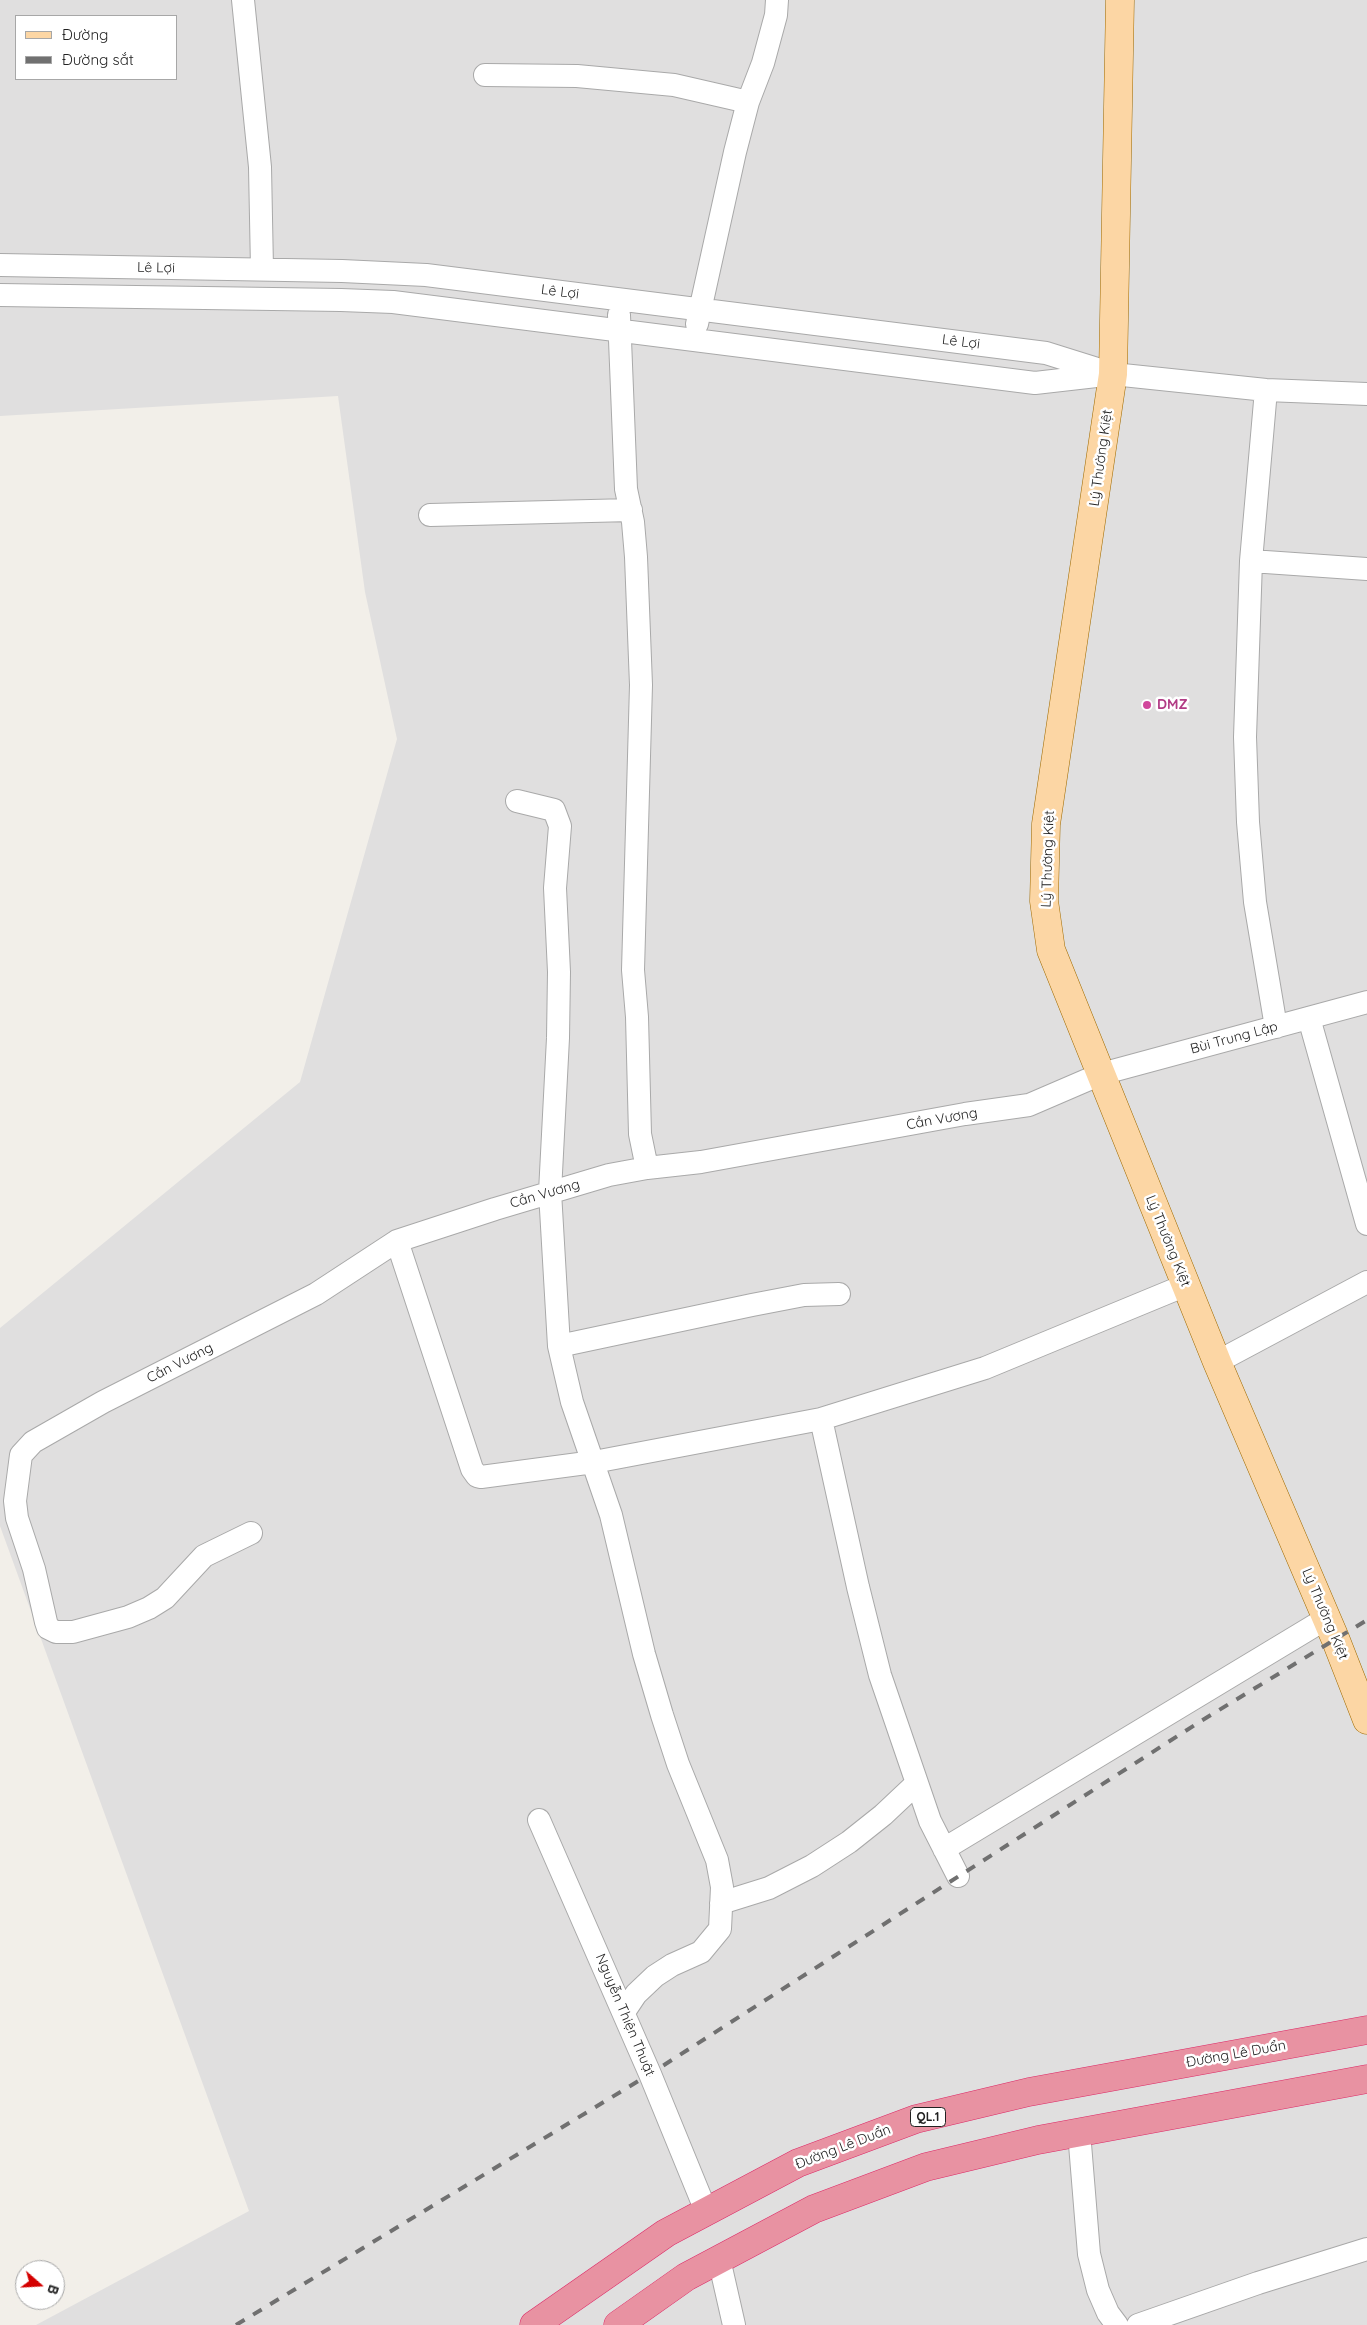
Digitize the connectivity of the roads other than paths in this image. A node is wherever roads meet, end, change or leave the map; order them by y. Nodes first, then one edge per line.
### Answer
1 (243, 0) edge
2 (777, 0) edge
3 (1120, 0) edge
4 (485, 75) dead end
5 (748, 102) junction
6 (0, 265) edge
7 (144, 268) junction
8 (262, 270) junction
9 (426, 275) junction
10 (0, 295) edge
11 (144, 297) junction
12 (617, 299) junction
13 (426, 305) junction
14 (701, 310) junction
15 (620, 330) junction
16 (908, 335) junction
17 (694, 340) junction
18 (904, 367) junction
19 (1113, 374) junction
20 (1266, 390) junction
21 (1367, 394) edge
22 (630, 510) junction
23 (430, 515) dead end
24 (1252, 561) junction
25 (1367, 569) edge
26 (517, 801) dead end
27 (1367, 1002) edge
28 (1309, 1018) junction
29 (1276, 1027) junction
30 (1101, 1074) junction
31 (646, 1168) junction
32 (550, 1192) junction
33 (1367, 1224) edge
34 (397, 1241) junction
35 (1367, 1282) edge
36 (1186, 1285) junction
37 (839, 1294) dead end
38 (559, 1346) junction
39 (1217, 1362) junction
40 (821, 1419) junction
41 (594, 1462) junction
42 (251, 1533) dead end
43 (1327, 1618) junction
44 (1367, 1720) edge
45 (917, 1783) junction
46 (539, 1820) dead end
47 (944, 1849) junction
48 (958, 1876) dead end
49 (721, 1903) junction
50 (624, 2012) junction
51 (1367, 2030) edge
52 (1367, 2080) edge
53 (1079, 2132) junction
54 (706, 2211) junction
55 (1367, 2249) edge
56 (719, 2259) junction
57 (534, 2325) edge
58 (618, 2325) edge
59 (734, 2325) edge
60 (1117, 2325) edge
61 (1138, 2325) edge

1 - 8 street
2 - 5 street
3 - 19 main road, Lý Thường Kiệt
4 - 5 street
5 - 14 street
6 - 7 street, Lê Lợi
7 - 8 street, Lê Lợi
7 - 11 street
8 - 9 street, Lê Lợi
9 - 12 street, Lê Lợi
9 - 13 street
10 - 11 street, Lê Lợi
11 - 13 street, Lê Lợi
12 - 14 street, Lê Lợi
12 - 15 street
13 - 15 street, Lê Lợi
14 - 16 street, Lê Lợi
14 - 17 street
15 - 17 street, Lê Lợi
15 - 22 street
16 - 18 street
16 - 19 street, Lê Lợi
17 - 18 street, Lê Lợi
18 - 19 street, Lê Lợi
19 - 20 street, Lê Lợi
19 - 30 main road, Lý Thường Kiệt
20 - 21 street, Lê Lợi
20 - 24 street
22 - 23 street
22 - 31 street
24 - 25 street
24 - 29 street
26 - 32 street
27 - 28 street, Bùi Trung Lập
28 - 29 street, Bùi Trung Lập
28 - 33 street
29 - 30 street, Bùi Trung Lập
30 - 31 street, Cần Vương
30 - 36 main road, Lý Thường Kiệt
31 - 32 street, Cần Vương
32 - 34 street, Cần Vương
32 - 38 street
34 - 41 street
34 - 42 street, Cần Vương
35 - 39 street
36 - 39 main road, Lý Thường Kiệt
36 - 40 street
37 - 38 street
38 - 41 street
39 - 43 main road, Lý Thường Kiệt
40 - 41 street
40 - 45 street
41 - 49 street
43 - 44 main road, Lý Thường Kiệt
43 - 47 street
45 - 47 street
45 - 49 street
46 - 50 street, Nguyễn Thiện Thuật
47 - 48 street
49 - 50 street
50 - 54 street, Nguyễn Thiện Thuật
51 - 54 highway, Đường Lê Duẩn / QL.1
52 - 53 highway
53 - 56 highway
53 - 60 street
54 - 57 highway, Đường Lê Duẩn / QL.1
55 - 61 street
56 - 58 highway
56 - 59 street

